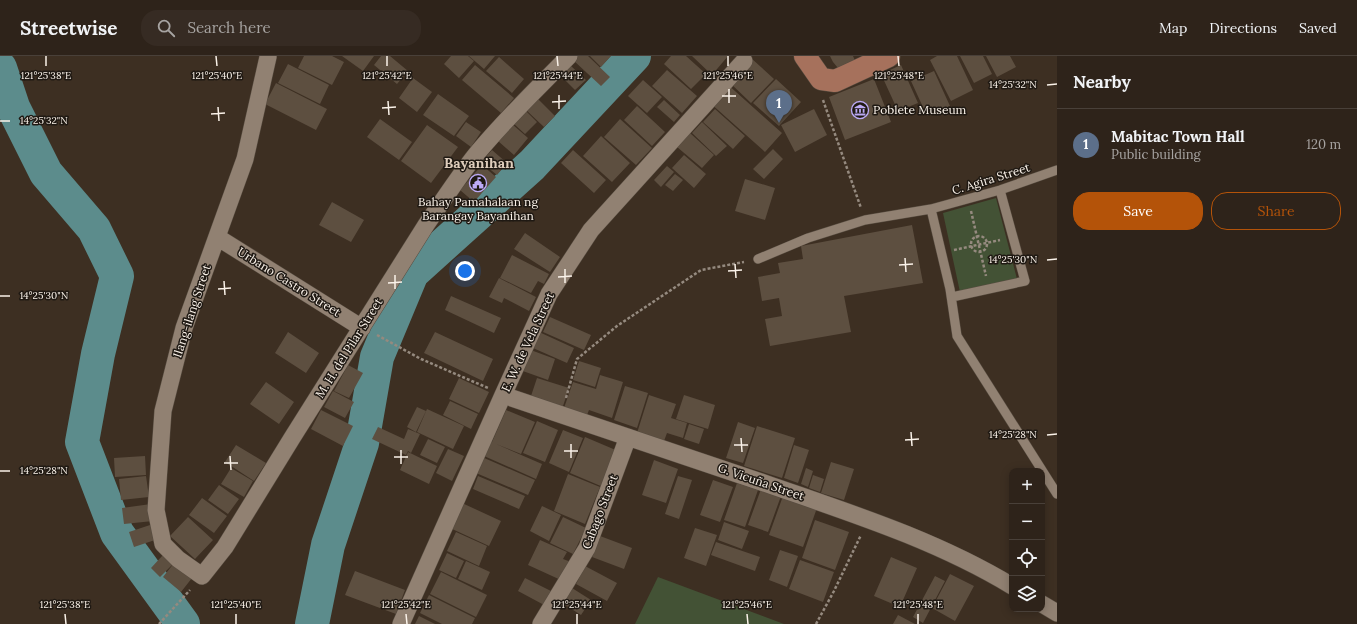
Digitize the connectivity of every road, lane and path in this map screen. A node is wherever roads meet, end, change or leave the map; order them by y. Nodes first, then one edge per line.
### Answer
1 (268, 56) edge
2 (569, 56) edge
3 (805, 56) edge
4 (889, 56) edge
5 (744, 60) dead end
6 (821, 79) junction
7 (1057, 170) edge
8 (1000, 190) junction
9 (968, 199) junction
10 (931, 209) junction
11 (865, 220) junction
12 (977, 236) junction
13 (217, 237) junction
14 (1013, 237) junction
15 (987, 242) junction
16 (979, 244) junction
17 (971, 246) junction
18 (941, 252) junction
19 (981, 252) junction
20 (758, 259) joint
21 (989, 289) junction
22 (952, 297) junction
23 (367, 331) junction
24 (503, 394) junction
25 (561, 414) junction
26 (628, 437) junction
27 (1057, 494) edge
28 (868, 520) junction
29 (202, 576) joint
30 (1009, 584) edge
31 (185, 595) dead end
32 (1045, 606) edge
33 (1057, 613) edge
34 (159, 624) edge
35 (401, 624) edge
36 (541, 624) edge
37 (816, 624) edge

1 - 13 street, Ilang-ilang Street
2 - 23 street, M. H. del Pilar Street
3 - 6 main road
4 - 6 main road
5 - 24 street, E. W. de Vela Street
6 - 11 path
7 - 8 lane, C. Agira Street
8 - 9 lane, C. Agira Street
8 - 14 lane
9 - 10 lane, C. Agira Street
9 - 12 path
10 - 11 lane, C. Agira Street
10 - 18 lane
11 - 20 lane, C. Agira Street
12 - 15 path
12 - 16 path
12 - 17 path
13 - 23 street, Urbano Castro Street
13 - 29 street, Ilang-ilang Street
14 - 15 path
14 - 21 lane
15 - 16 path
15 - 19 path
16 - 17 path
16 - 19 path
17 - 18 path
17 - 19 path
18 - 22 lane
19 - 21 path
20 - 25 path
21 - 22 lane
22 - 27 lane
23 - 24 path
23 - 29 street, M. H. del Pilar Street
24 - 25 street, G. Vicuña Street
24 - 35 street, E. W. de Vela Street
25 - 26 street, G. Vicuña Street
26 - 28 street, G. Vicuña Street
26 - 36 street, Cabago Street
28 - 30 street, G. Vicuña Street
28 - 37 path
31 - 34 path
32 - 33 street

